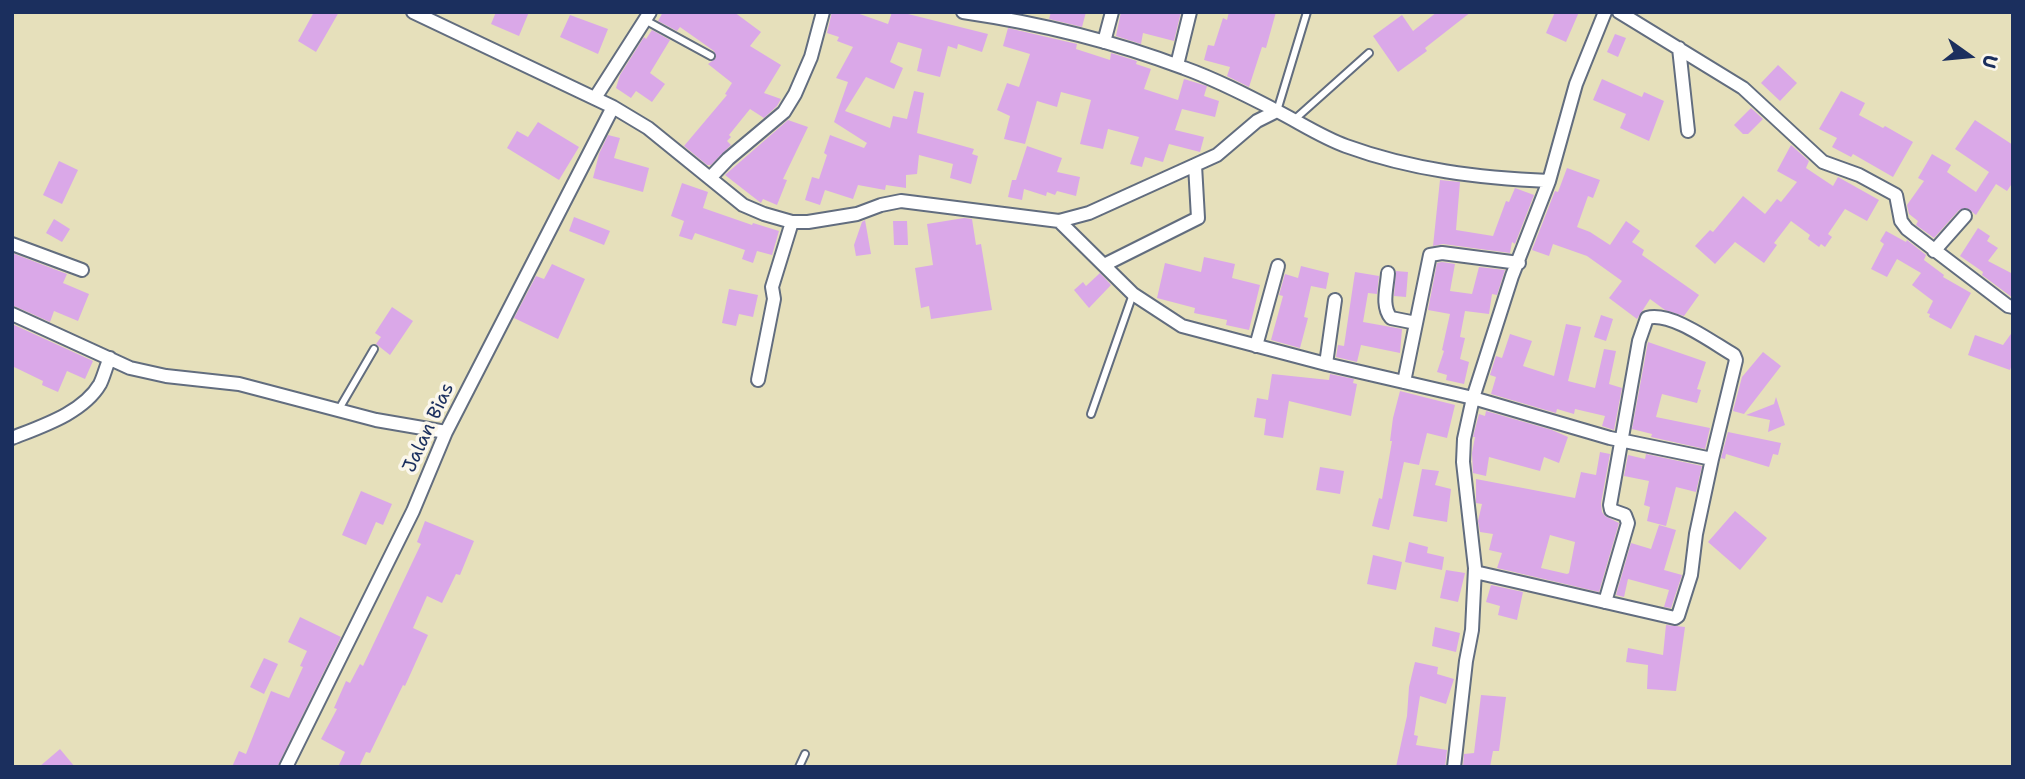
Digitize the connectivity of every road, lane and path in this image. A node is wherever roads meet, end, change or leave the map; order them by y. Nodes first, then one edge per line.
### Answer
1 (413, 12) edge
2 (823, 12) edge
3 (963, 12) edge
4 (1112, 12) edge
5 (1190, 12) edge
6 (1307, 12) edge
7 (1605, 12) edge
8 (1619, 12) edge
9 (648, 16) edge
10 (1104, 42) junction
11 (1679, 48) junction
12 (1368, 53) dead end
13 (711, 56) dead end
14 (1177, 65) junction
15 (595, 98) junction
16 (613, 107) junction
17 (1277, 111) junction
18 (1293, 121) junction
19 (1688, 131) dead end
20 (1195, 165) junction
21 (710, 178) junction
22 (1549, 181) junction
23 (1965, 216) dead end
24 (1059, 221) junction
25 (792, 222) junction
26 (12, 244) edge
27 (1934, 251) junction
28 (1519, 263) junction
29 (1104, 265) junction
30 (1278, 266) dead end
31 (82, 270) dead end
32 (1388, 273) dead end
33 (1133, 294) junction
34 (1335, 300) dead end
35 (2013, 307) edge
36 (12, 314) edge
37 (1416, 323) junction
38 (1256, 346) junction
39 (374, 349) dead end
40 (110, 358) junction
41 (1326, 364) junction
42 (758, 380) dead end
43 (1404, 382) junction
44 (1474, 398) junction
45 (340, 409) junction
46 (1091, 414) dead end
47 (446, 432) junction
48 (12, 438) edge
49 (1623, 441) junction
50 (1712, 459) junction
51 (1475, 572) junction
52 (1605, 602) junction
53 (805, 754) dead end
54 (286, 767) edge
55 (799, 767) edge
56 (1454, 767) edge

1 - 15 street
2 - 21 street
3 - 10 street
4 - 10 street
5 - 14 street
6 - 17 lane
7 - 22 street
8 - 11 street
9 - 13 lane
9 - 15 street
10 - 14 street
11 - 19 street
11 - 27 street
12 - 18 lane
14 - 17 street
15 - 16 street
16 - 21 street
16 - 47 street, Jalan Bias
17 - 18 street
17 - 20 street
18 - 22 street
20 - 24 street
20 - 29 street
21 - 25 street
22 - 28 street
23 - 27 street
24 - 25 street
24 - 29 street
25 - 42 street
26 - 31 street
27 - 35 street
28 - 37 street
28 - 44 street
29 - 33 street
30 - 38 street
32 - 37 street
33 - 38 street
33 - 46 lane
34 - 41 street
36 - 40 street
37 - 43 street
38 - 41 street
39 - 45 lane
40 - 45 street
40 - 48 street
41 - 43 street
43 - 44 street
44 - 49 street
44 - 51 street
45 - 47 street
47 - 54 street, Jalan Bias
49 - 50 street
49 - 50 street
49 - 52 street
50 - 52 street
51 - 52 street
51 - 56 street
53 - 55 lane

